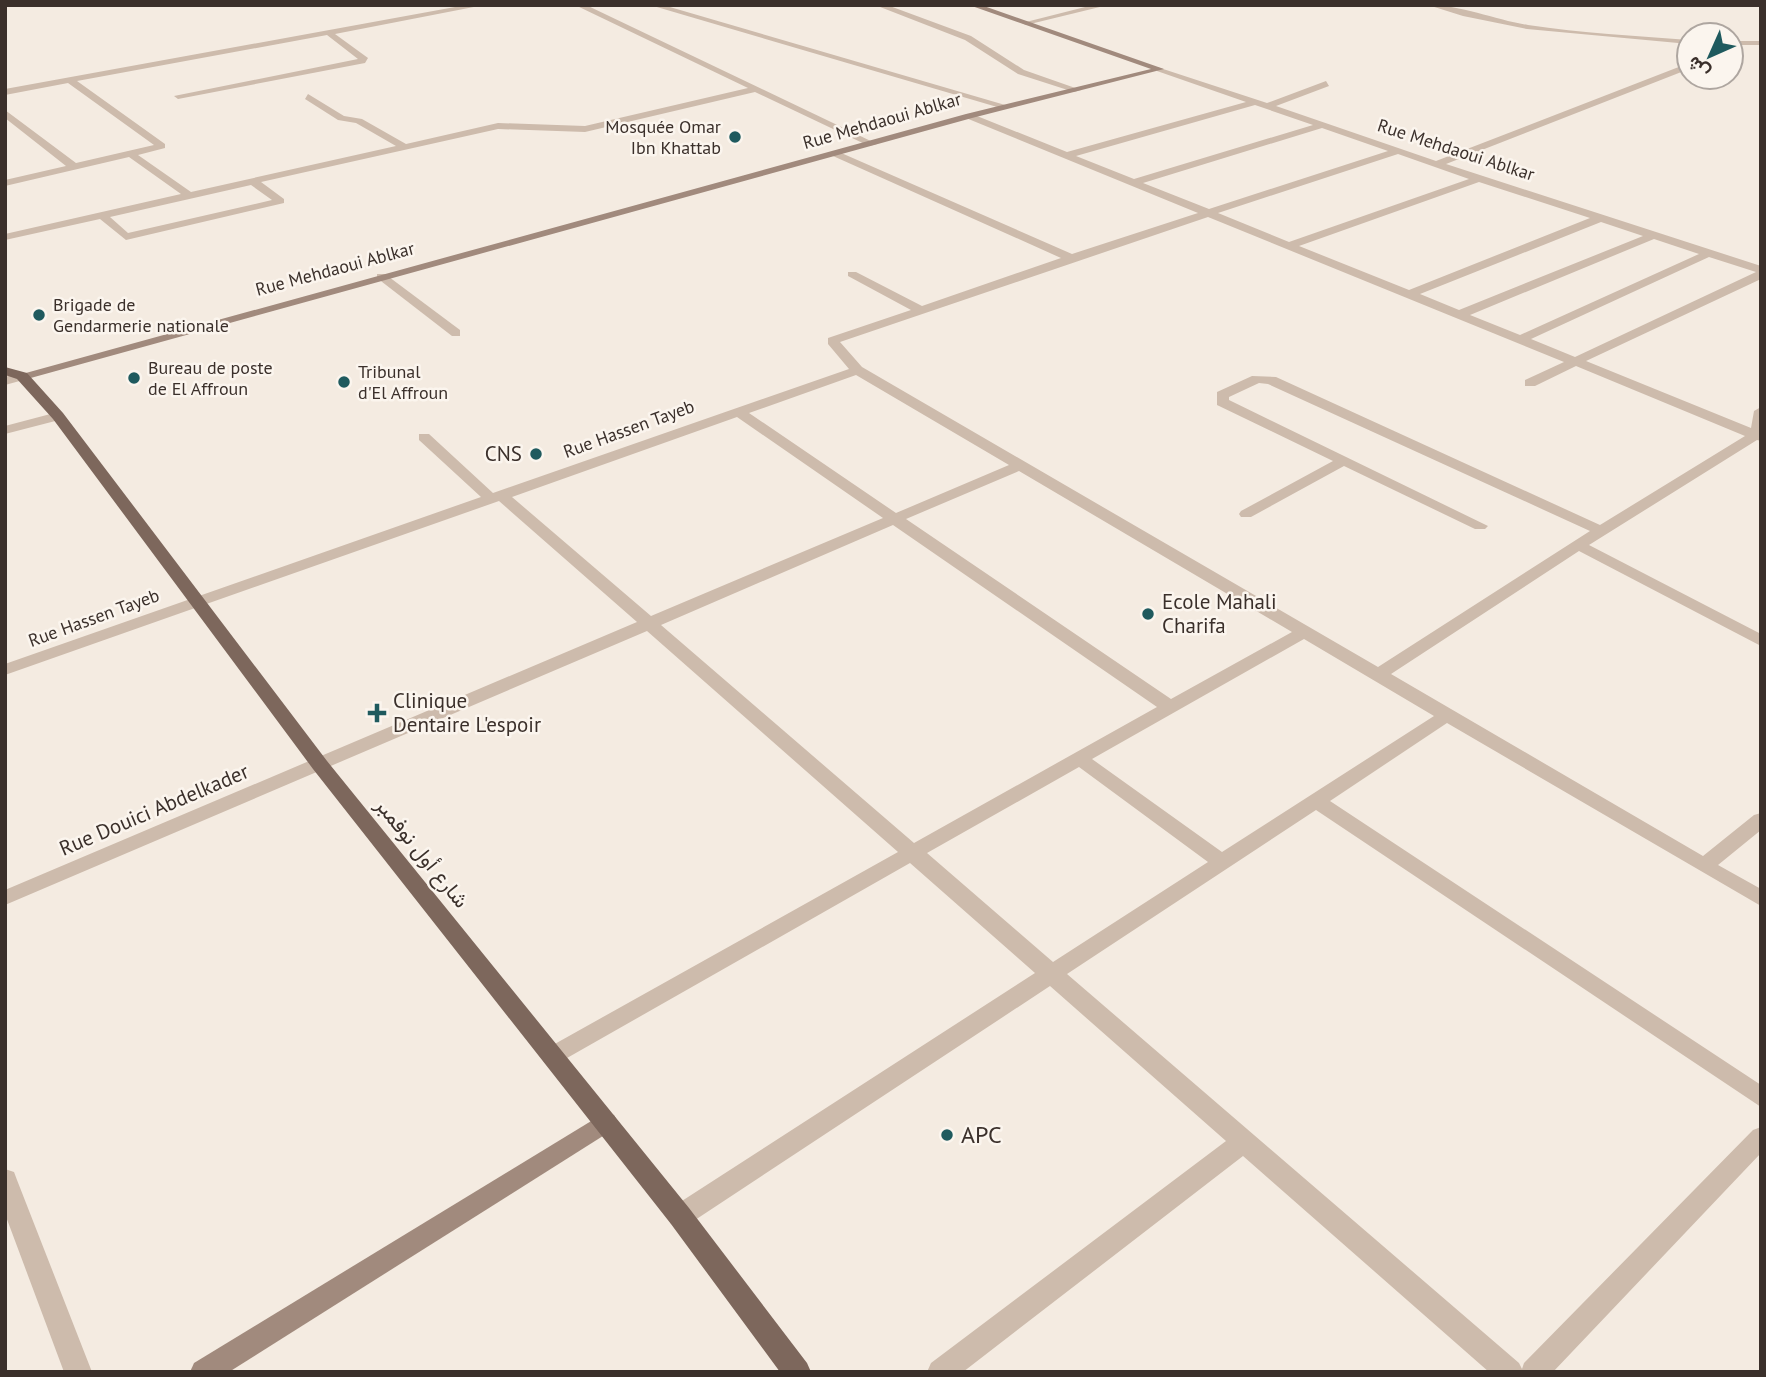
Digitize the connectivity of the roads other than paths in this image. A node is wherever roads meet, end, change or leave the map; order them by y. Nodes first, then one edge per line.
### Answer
1 (480, 5) edge
2 (579, 5) edge
3 (653, 5) edge
4 (879, 5) edge
5 (973, 5) edge
6 (1104, 5) edge
7 (1432, 5) edge
8 (1026, 23) junction
9 (330, 34) junction
10 (1675, 41) edge
11 (1160, 69) junction
12 (1675, 71) edge
13 (69, 80) junction
14 (1326, 84) dead end
15 (756, 89) junction
16 (1077, 90) junction
17 (5, 92) edge
18 (178, 96) dead end
19 (308, 97) dead end
20 (1254, 102) junction
21 (1267, 106) junction
22 (1007, 107) junction
23 (5, 113) edge
24 (969, 116) junction
25 (1323, 125) junction
26 (872, 144) junction
27 (405, 146) junction
28 (1398, 151) junction
29 (131, 154) junction
30 (836, 154) junction
31 (1065, 156) junction
32 (1437, 164) junction
33 (74, 167) junction
34 (1479, 179) junction
35 (253, 181) junction
36 (5, 183) edge
37 (1132, 183) junction
38 (189, 195) junction
39 (1207, 214) junction
40 (102, 215) junction
41 (1601, 218) junction
42 (1654, 235) junction
43 (5, 237) edge
44 (1287, 246) junction
45 (1709, 253) junction
46 (1072, 258) junction
47 (1761, 272) edge
48 (852, 274) dead end
49 (381, 276) junction
50 (1408, 295) junction
51 (921, 310) junction
52 (1458, 315) junction
53 (456, 333) dead end
54 (1519, 340) junction
55 (1577, 362) junction
56 (857, 370) junction
57 (11, 376) edge
58 (1530, 383) dead end
59 (737, 411) junction
60 (1761, 411) edge
61 (58, 416) junction
62 (5, 430) edge
63 (1758, 436) edge
64 (424, 437) dead end
65 (1345, 460) junction
66 (1018, 466) junction
67 (496, 497) junction
68 (1246, 514) dead end
69 (897, 519) junction
70 (1480, 526) dead end
71 (1602, 531) junction
72 (1578, 545) junction
73 (195, 602) junction
74 (650, 623) junction
75 (1304, 632) junction
76 (1761, 640) edge
77 (5, 670) edge
78 (1378, 675) junction
79 (1170, 707) junction
80 (1446, 716) junction
81 (1079, 758) junction
82 (320, 765) junction
83 (1315, 800) junction
84 (1761, 820) edge
85 (911, 851) junction
86 (1222, 862) junction
87 (1704, 865) junction
88 (5, 898) edge
89 (1761, 899) edge
90 (1051, 975) junction
91 (552, 1056) junction
92 (1761, 1097) edge
93 (606, 1122) junction
94 (1761, 1137) edge
95 (1243, 1142) junction
96 (5, 1180) edge
97 (680, 1216) junction
98 (78, 1372) edge
99 (204, 1372) edge
100 (797, 1372) edge
101 (941, 1372) edge
102 (1509, 1372) edge
103 (1534, 1372) edge

1 - 9 street
2 - 15 street
3 - 22 street
4 - 16 street
5 - 8 street
6 - 8 street
7 - 10 street
8 - 11 street
9 - 13 street
9 - 18 street
11 - 16 street, Rue Mehdaoui Ablkar
11 - 20 street, Rue Mehdaoui Ablkar
12 - 32 street
13 - 17 street
13 - 29 street
14 - 21 street
15 - 26 street
15 - 27 street
16 - 22 street, Rue Mehdaoui Ablkar
19 - 27 street
20 - 21 street, Rue Mehdaoui Ablkar
20 - 31 street
21 - 25 street, Rue Mehdaoui Ablkar
22 - 24 street, Rue Mehdaoui Ablkar
23 - 33 street
24 - 26 street, Rue Mehdaoui Ablkar
24 - 31 street
25 - 28 street, Rue Mehdaoui Ablkar
25 - 37 street
26 - 30 street, Rue Mehdaoui Ablkar
27 - 35 street
28 - 32 street, Rue Mehdaoui Ablkar
28 - 39 street
29 - 33 street
29 - 38 street
30 - 46 street
30 - 49 street, Rue Mehdaoui Ablkar
31 - 37 street
32 - 34 street, Rue Mehdaoui Ablkar
33 - 36 street
34 - 41 street, Rue Mehdaoui Ablkar
34 - 44 street
35 - 38 street
35 - 40 street
37 - 39 street
38 - 40 street
39 - 44 street
39 - 46 street
40 - 43 street
41 - 42 street, Rue Mehdaoui Ablkar
41 - 50 street
42 - 45 street, Rue Mehdaoui Ablkar
42 - 52 street
44 - 50 street
45 - 47 street, Rue Mehdaoui Ablkar
45 - 54 street
46 - 51 street
47 - 55 street
48 - 51 street
49 - 53 street
49 - 57 street, Rue Mehdaoui Ablkar
50 - 52 street
51 - 56 street
52 - 54 street
54 - 55 street
55 - 58 street
55 - 63 street
56 - 59 street, Rue Hassen Tayeb
56 - 66 street
57 - 61 main road, شارع أول نوفمبر
59 - 67 street, Rue Hassen Tayeb
59 - 69 street
60 - 63 street
61 - 62 street
61 - 73 main road, شارع أول نوفمبر
63 - 71 street
64 - 67 street
65 - 68 street
65 - 70 street
65 - 71 street
66 - 69 street, Rue Douici Abdelkader
66 - 75 street
67 - 73 street, Rue Hassen Tayeb
67 - 74 street
69 - 74 street, Rue Douici Abdelkader
69 - 79 street
71 - 72 street
72 - 76 street
72 - 78 street
73 - 77 street, Rue Hassen Tayeb
73 - 82 main road, شارع أول نوفمبر
74 - 82 street, Rue Douici Abdelkader
74 - 85 street
75 - 78 street
75 - 79 street
78 - 80 street
79 - 81 street
80 - 83 street
80 - 87 street
81 - 85 street
81 - 86 street
82 - 88 street, Rue Douici Abdelkader
82 - 91 main road, شارع أول نوفمبر
83 - 86 street
83 - 92 street
84 - 87 street
85 - 90 street
85 - 91 street
86 - 90 street
87 - 89 street
90 - 95 street
90 - 97 street
91 - 93 main road, شارع أول نوفمبر
93 - 97 main road, شارع أول نوفمبر
93 - 99 street
94 - 103 street
95 - 101 street
95 - 102 street
96 - 98 street
97 - 100 main road, شارع أول نوفمبر

